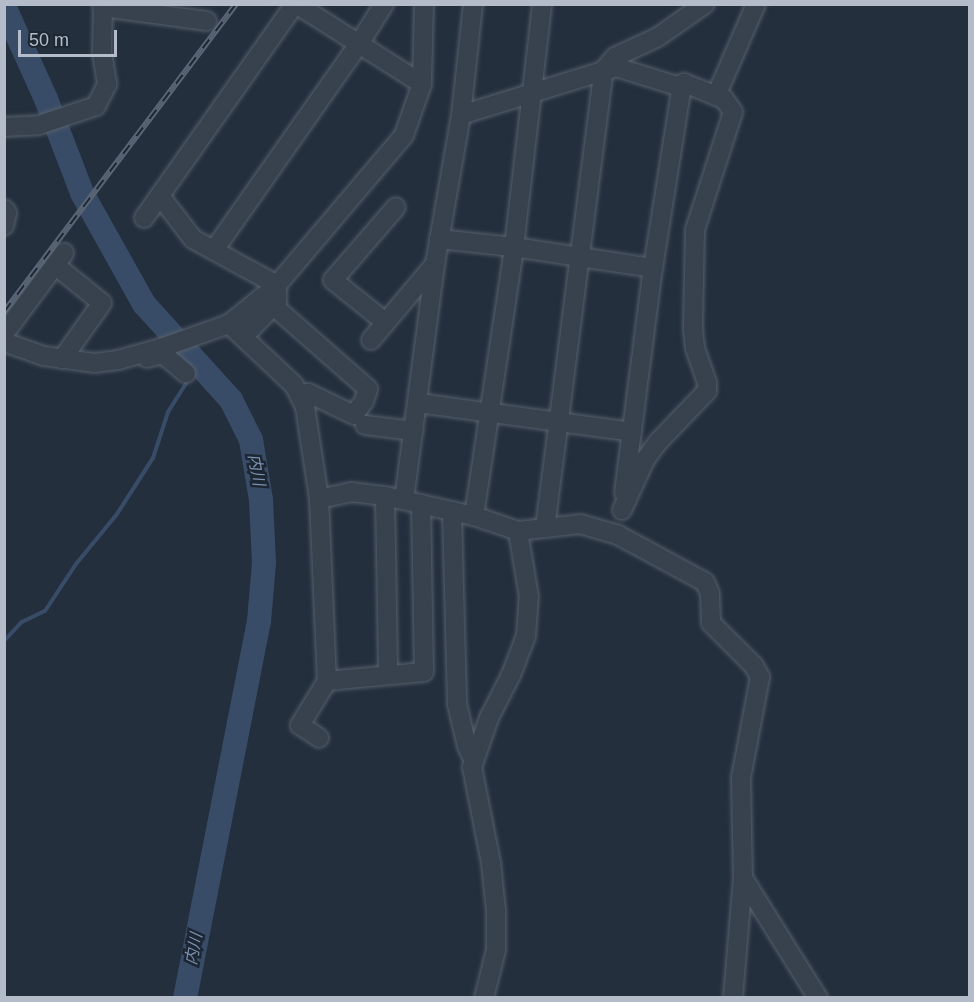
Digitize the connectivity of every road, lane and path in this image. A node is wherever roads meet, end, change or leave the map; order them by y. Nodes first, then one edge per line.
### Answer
1 (295, 4) edge
2 (384, 4) edge
3 (424, 4) edge
4 (473, 4) edge
5 (542, 4) edge
6 (705, 4) edge
7 (756, 4) edge
8 (102, 6) edge
9 (207, 21) dead end
10 (359, 45) junction
11 (604, 70) junction
12 (422, 84) junction
13 (677, 86) junction
14 (534, 90) junction
15 (716, 96) junction
16 (461, 115) junction
17 (4, 127) edge
18 (160, 196) junction
19 (396, 207) dead end
20 (144, 218) dead end
21 (439, 239) junction
22 (514, 247) junction
23 (214, 250) junction
24 (582, 257) junction
25 (435, 264) junction
26 (653, 268) junction
27 (277, 294) junction
28 (385, 322) junction
29 (229, 324) junction
30 (4, 334) edge
31 (244, 336) junction
32 (371, 339) dead end
33 (4, 342) edge
34 (62, 359) junction
35 (82, 362) junction
36 (186, 373) dead end
37 (299, 394) junction
38 (418, 403) junction
39 (489, 412) junction
40 (560, 422) junction
41 (365, 425) dead end
42 (414, 431) junction
43 (632, 432) junction
44 (385, 496) junction
45 (318, 499) junction
46 (412, 502) junction
47 (622, 510) junction
48 (452, 511) junction
49 (474, 516) junction
50 (545, 528) junction
51 (518, 531) junction
52 (618, 535) junction
53 (388, 675) junction
54 (327, 681) junction
55 (320, 738) dead end
56 (473, 759) junction
57 (742, 878) junction
58 (484, 998) edge
59 (734, 998) edge
60 (818, 998) edge

1 - 10 street
1 - 18 street
2 - 10 street
3 - 12 street
4 - 16 street
5 - 14 street
6 - 11 street
7 - 15 street
8 - 9 street
8 - 17 street
10 - 12 street
10 - 23 street
11 - 13 street
11 - 14 street
11 - 24 street
12 - 27 street
13 - 15 street
13 - 26 street
14 - 16 street
14 - 22 street
15 - 47 street
16 - 21 street
18 - 20 street
18 - 23 street
19 - 28 street
21 - 22 street
21 - 25 street
22 - 24 street
22 - 39 street
23 - 27 street
24 - 26 street
24 - 40 street
25 - 28 street
25 - 38 street
26 - 43 street
27 - 29 street
27 - 31 street
27 - 37 street
28 - 32 street
29 - 31 street
29 - 35 street
30 - 34 street
31 - 37 street
33 - 34 street
34 - 35 street
35 - 36 street
37 - 45 street
38 - 39 street
38 - 42 street
39 - 40 street
39 - 49 street
40 - 43 street
40 - 50 street
41 - 42 street
42 - 46 street
43 - 47 street
44 - 45 street
44 - 46 street
44 - 53 street
45 - 54 street
46 - 48 street
46 - 53 street
47 - 52 street
48 - 49 street
48 - 56 street
49 - 51 street
50 - 51 street
50 - 52 street
51 - 56 street
52 - 57 street
53 - 54 street
54 - 55 street
56 - 58 street
57 - 59 street
57 - 60 street

